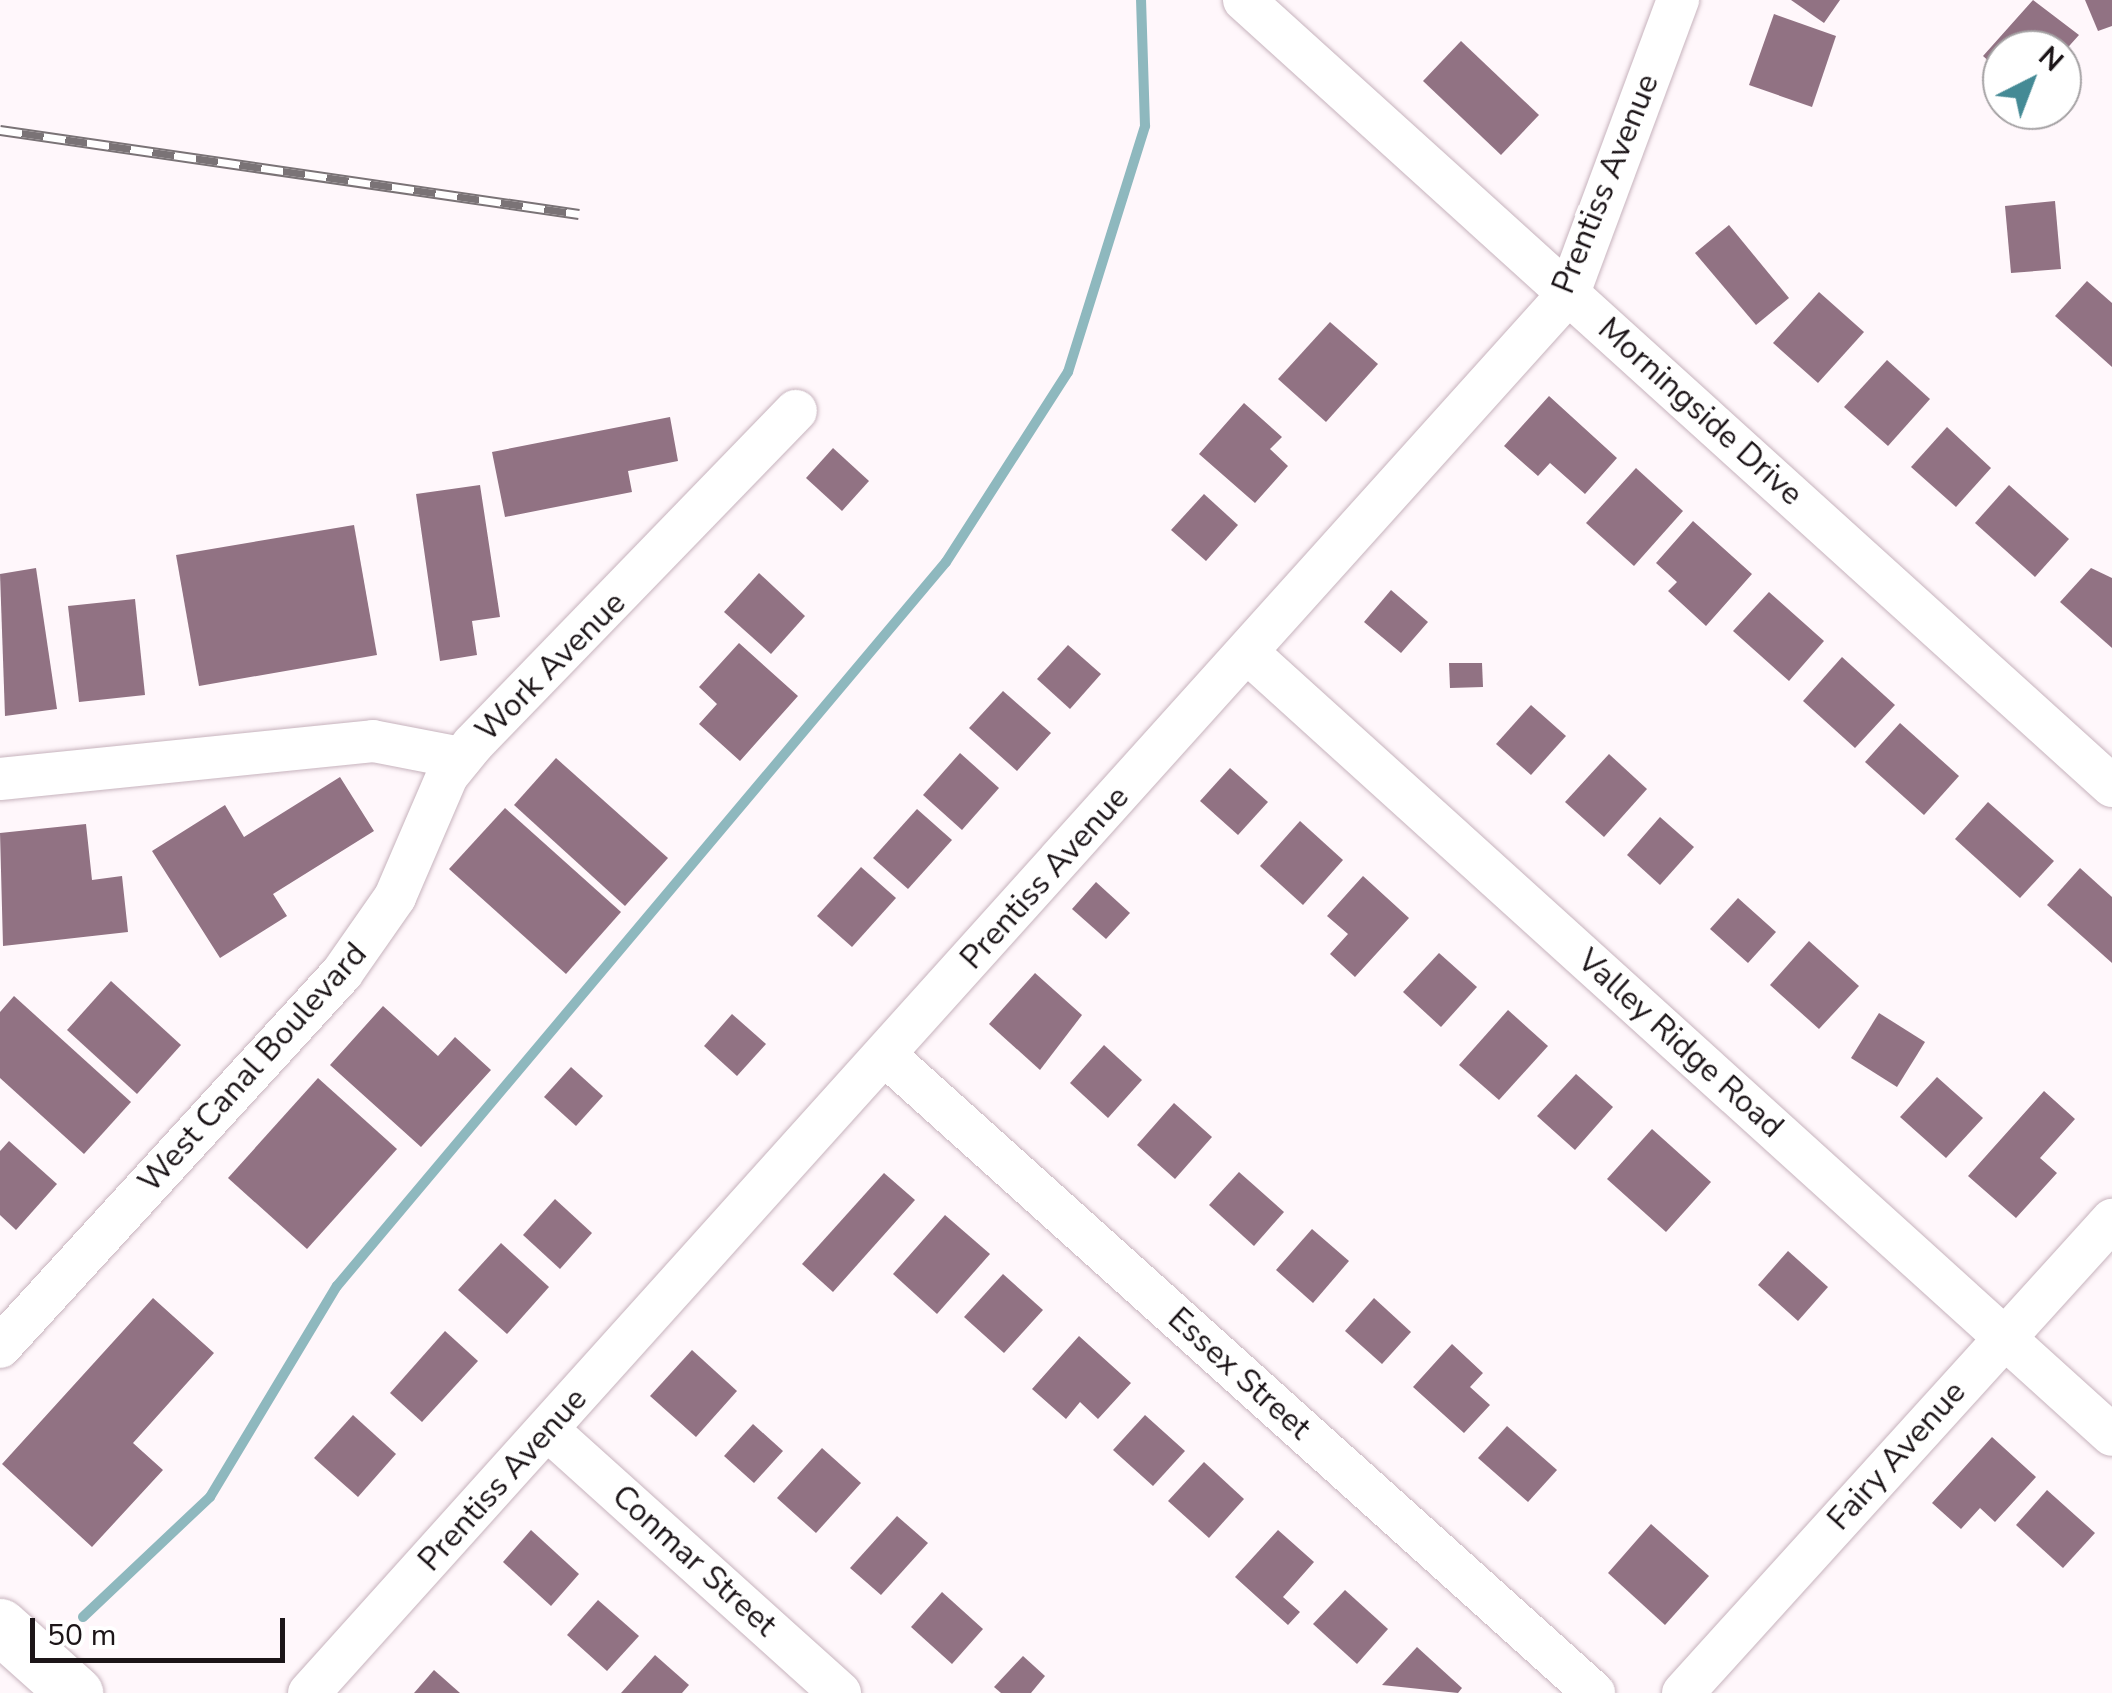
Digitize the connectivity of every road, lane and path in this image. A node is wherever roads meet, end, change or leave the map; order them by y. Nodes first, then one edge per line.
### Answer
1 (1244, 0) edge
2 (1678, 0) edge
3 (1568, 293) junction
4 (796, 412) dead end
5 (1248, 653) junction
6 (461, 758) junction
7 (0, 779) edge
8 (2112, 786) edge
9 (885, 1055) junction
10 (2112, 1220) edge
11 (2005, 1338) junction
12 (0, 1347) edge
13 (548, 1430) junction
14 (2112, 1435) edge
15 (0, 1626) edge
16 (74, 1693) edge
17 (310, 1693) edge
18 (840, 1693) edge
19 (1594, 1693) edge
20 (1683, 1693) edge

1 - 3 street, Morningside Drive
2 - 3 street, Prentiss Avenue
3 - 5 street, Prentiss Avenue
3 - 8 street, Morningside Drive
4 - 6 street, Work Avenue
5 - 9 street, Prentiss Avenue
5 - 11 street, Valley Ridge Road
6 - 7 street, Work Avenue
6 - 12 street, West Canal Boulevard
9 - 13 street, Prentiss Avenue
9 - 19 street, Essex Street
10 - 11 street, Fairy Avenue
11 - 14 street, Valley Ridge Road
11 - 20 street, Fairy Avenue
13 - 17 street, Prentiss Avenue
13 - 18 street, Conmar Street
15 - 16 main road

